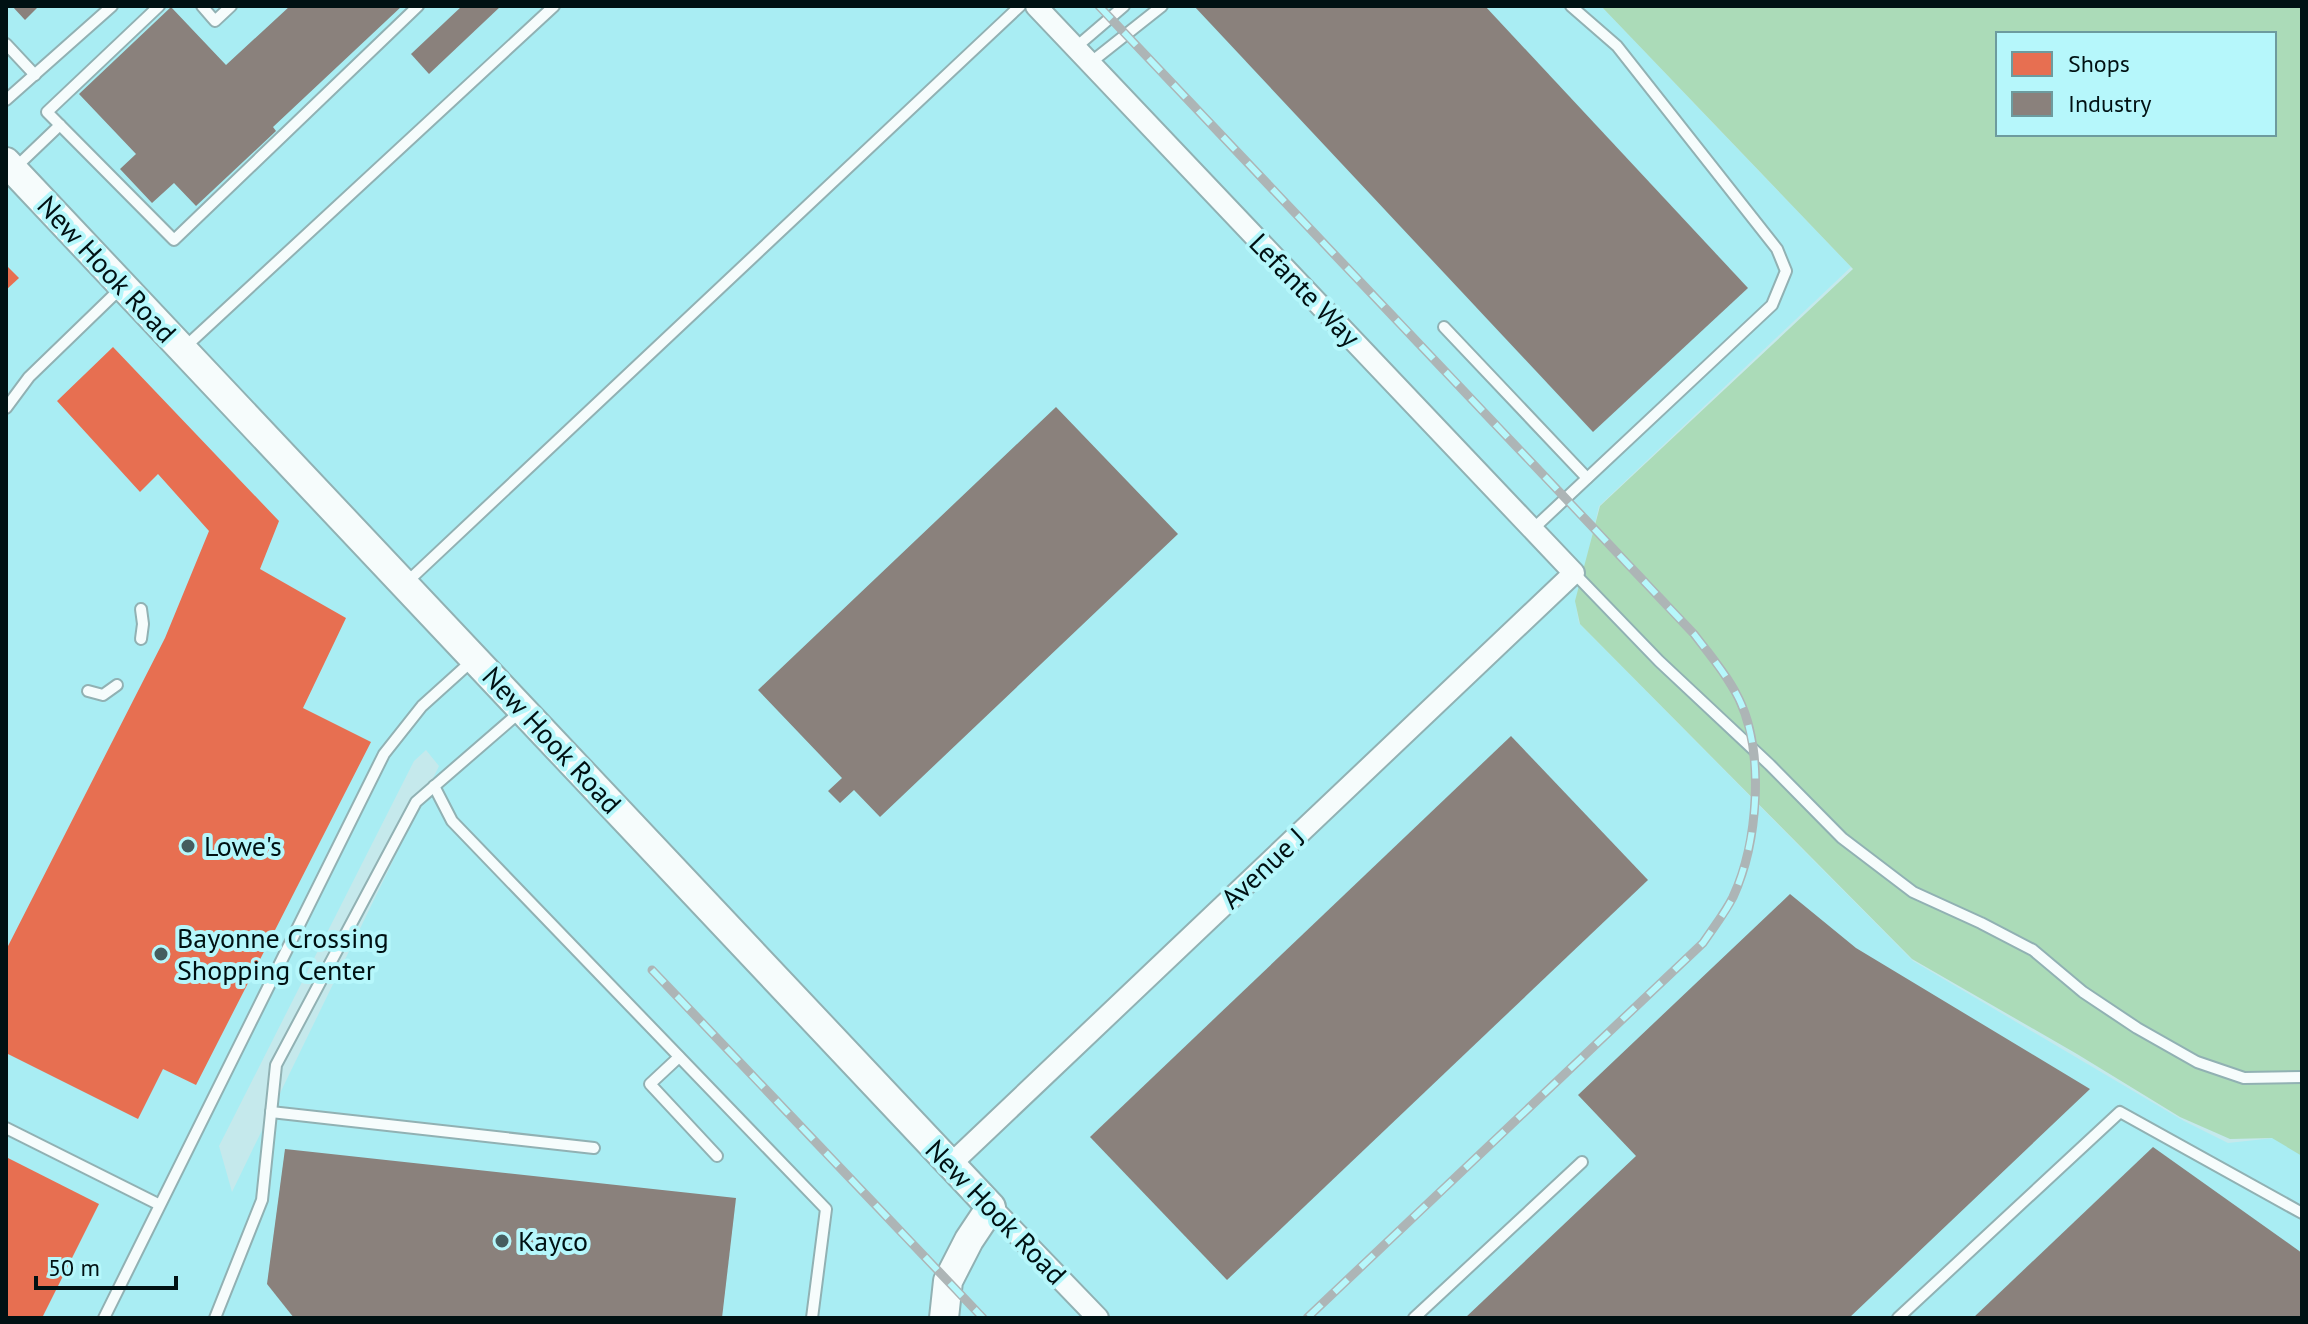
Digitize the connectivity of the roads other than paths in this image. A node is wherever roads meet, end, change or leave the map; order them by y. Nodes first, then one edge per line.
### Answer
1 (112, 6) edge
2 (159, 6) edge
3 (202, 6) edge
4 (231, 6) edge
5 (418, 6) edge
6 (554, 6) edge
7 (1020, 6) edge
8 (1036, 6) edge
9 (1124, 6) edge
10 (1162, 6) edge
11 (1571, 6) edge
12 (6, 44) edge
13 (1075, 48) junction
14 (1090, 63) junction
15 (35, 75) junction
16 (6, 100) edge
17 (60, 125) junction
18 (10, 166) edge
19 (123, 285) junction
20 (1444, 327) dead end
21 (183, 349) junction
22 (6, 408) edge
23 (1587, 478) junction
24 (1533, 529) junction
25 (1574, 573) junction
26 (405, 585) junction
27 (141, 609) dead end
28 (141, 639) dead end
29 (474, 658) junction
30 (117, 685) dead end
31 (88, 691) dead end
32 (523, 710) junction
33 (434, 786) junction
34 (679, 1057) junction
35 (2302, 1077) edge
36 (271, 1112) junction
37 (6, 1128) edge
38 (594, 1148) dead end
39 (717, 1156) dead end
40 (1582, 1162) dead end
41 (951, 1164) junction
42 (158, 1204) junction
43 (991, 1207) junction
44 (2302, 1213) edge
45 (104, 1318) edge
46 (215, 1318) edge
47 (812, 1318) edge
48 (944, 1318) edge
49 (1098, 1318) edge
50 (1414, 1318) edge
51 (1898, 1318) edge

1 - 15 lane
2 - 17 lane
3 - 4 lane
5 - 17 lane
6 - 21 lane
7 - 26 lane
8 - 13 street, Lefante Way
9 - 13 lane
10 - 14 lane
11 - 23 lane
12 - 15 lane
13 - 14 street, Lefante Way
14 - 24 street, Lefante Way
15 - 16 lane
17 - 18 lane
18 - 19 street, New Hook Road
19 - 21 street, New Hook Road
19 - 22 lane
20 - 23 lane
21 - 26 street, New Hook Road
23 - 24 lane
24 - 25 street, Lefante Way
25 - 35 lane
25 - 41 street, Avenue J
26 - 29 street, New Hook Road
27 - 28 lane
29 - 32 street, New Hook Road
29 - 42 lane
30 - 31 lane
32 - 33 lane
32 - 41 street, New Hook Road
33 - 34 lane
33 - 36 lane
34 - 39 lane
34 - 47 lane
36 - 38 lane
36 - 46 lane
37 - 42 lane
40 - 50 lane
41 - 43 street, New Hook Road
42 - 45 lane
43 - 48 street
43 - 49 street, New Hook Road
44 - 51 lane

